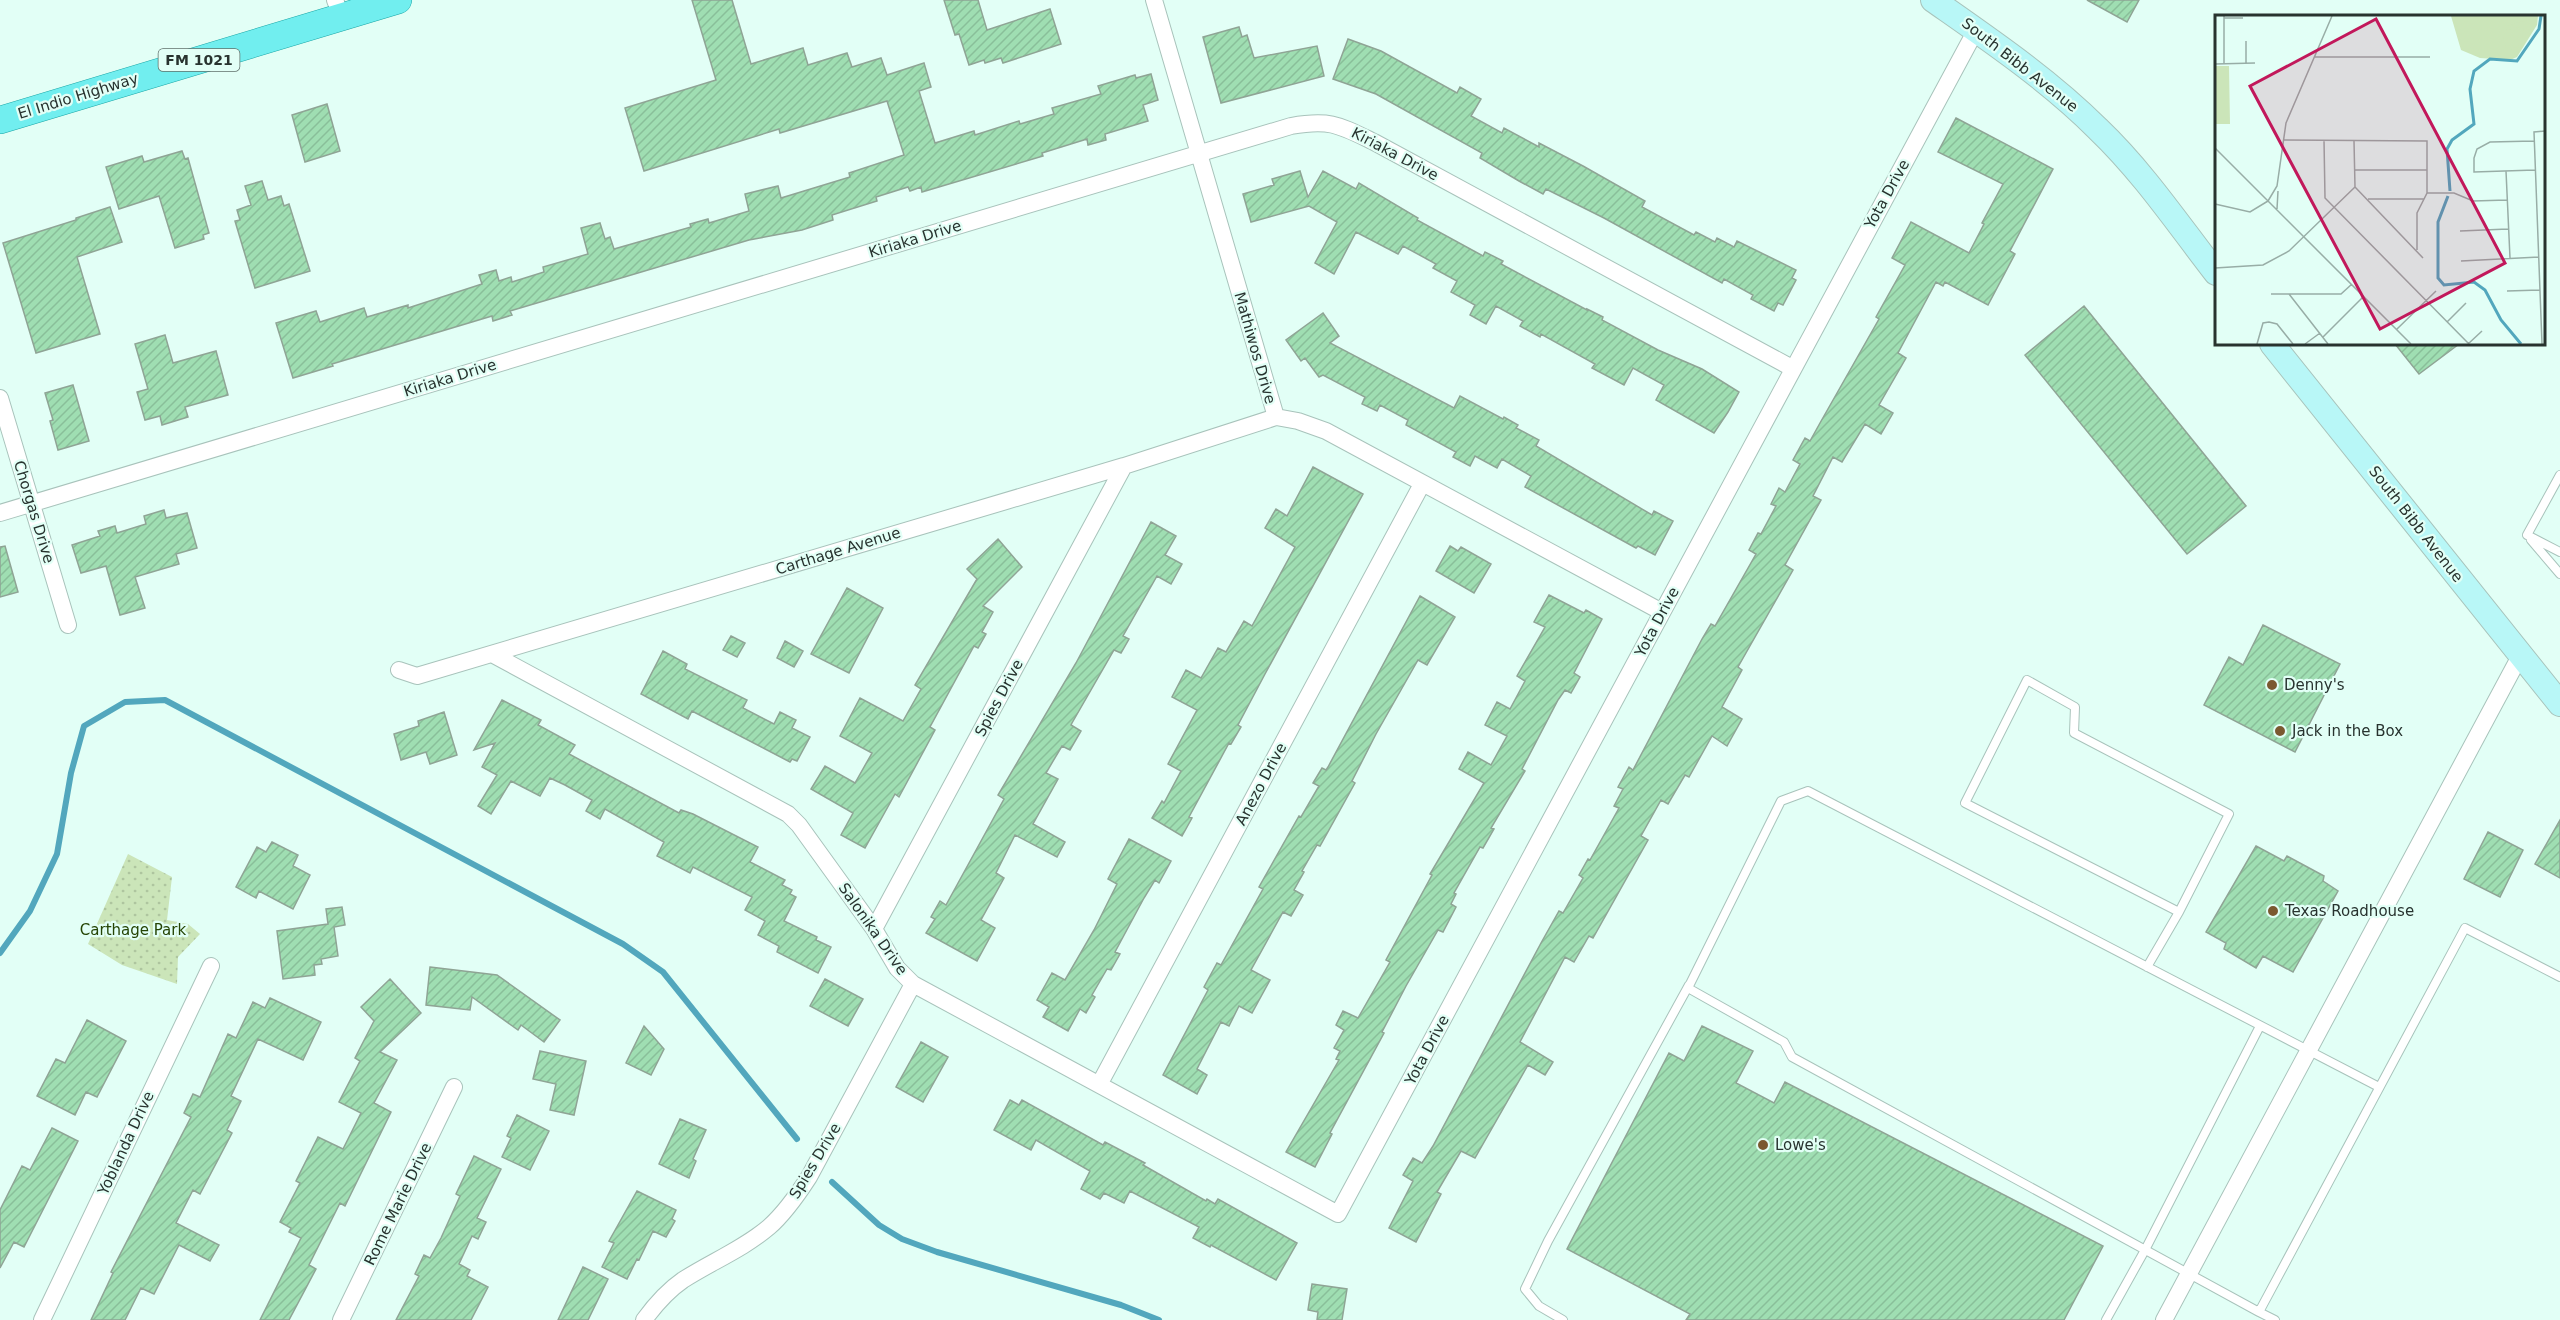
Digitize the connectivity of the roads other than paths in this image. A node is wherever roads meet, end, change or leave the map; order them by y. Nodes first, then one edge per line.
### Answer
1 (398, 0) edge
2 (1154, 0) edge
3 (1933, 0) edge
4 (339, 9) edge
5 (1976, 30) junction
6 (0, 120) edge
7 (1199, 154) junction
8 (2215, 270) edge
9 (2273, 345) edge
10 (1792, 368) junction
11 (0, 398) edge
12 (1276, 417) junction
13 (1124, 466) junction
14 (2560, 474) edge
15 (1422, 484) junction
16 (32, 503) junction
17 (0, 513) edge
18 (2527, 535) junction
19 (2560, 552) edge
20 (2560, 574) edge
21 (1662, 612) junction
22 (68, 626) dead end
23 (492, 654) junction
24 (2520, 656) junction
25 (399, 670) dead end
26 (2560, 704) edge
27 (2179, 912) junction
28 (874, 929) junction
29 (211, 966) dead end
30 (2147, 968) junction
31 (2560, 977) edge
32 (913, 984) junction
33 (1689, 985) junction
34 (2260, 1026) junction
35 (2308, 1051) junction
36 (1100, 1083) junction
37 (454, 1087) dead end
38 (2379, 1087) junction
39 (1338, 1214) joint
40 (2145, 1250) junction
41 (2188, 1275) junction
42 (2259, 1311) junction
43 (42, 1320) edge
44 (342, 1320) edge
45 (644, 1320) edge
46 (1563, 1320) edge
47 (2106, 1320) edge
48 (2164, 1320) edge
49 (2275, 1320) edge

1 - 4 main road, El Indio Highway / FM 1021
2 - 7 street, Mathiwos Drive
3 - 5 main road, South Bibb Avenue
4 - 6 main road, El Indio Highway / FM 1021
5 - 8 main road, South Bibb Avenue
5 - 10 street, Yota Drive
7 - 10 street, Kiriaka Drive
7 - 12 street, Mathiwos Drive
7 - 16 street, Kiriaka Drive
9 - 24 main road, South Bibb Avenue
10 - 21 street, Yota Drive
11 - 16 street, Chorgas Drive
12 - 13 street, Carthage Avenue
12 - 15 street, Mathiwos Drive
13 - 23 street, Carthage Avenue
13 - 28 street, Spies Drive
14 - 18 lane
15 - 21 street, Mathiwos Drive
15 - 36 street, Anezo Drive
16 - 17 street, Kiriaka Drive
16 - 22 street, Chorgas Drive
18 - 19 lane
18 - 20 lane
21 - 39 street, Yota Drive
23 - 25 street, Carthage Avenue
23 - 28 street, Salonika Drive
24 - 26 main road, South Bibb Avenue
24 - 35 street
27 - 27 lane
27 - 30 lane
28 - 32 street, Salonika Drive
29 - 43 street, Yoblanda Drive
30 - 33 lane
30 - 34 lane
31 - 38 lane
32 - 36 street, Salonika Drive
32 - 45 street, Spies Drive
33 - 40 lane
33 - 46 lane
34 - 35 lane
34 - 40 lane
35 - 38 lane
35 - 41 street
36 - 39 street, Salonika Drive
37 - 44 street, Rome Marie Drive
38 - 42 lane
40 - 41 lane
40 - 47 lane
41 - 42 lane
41 - 48 street
42 - 49 lane

